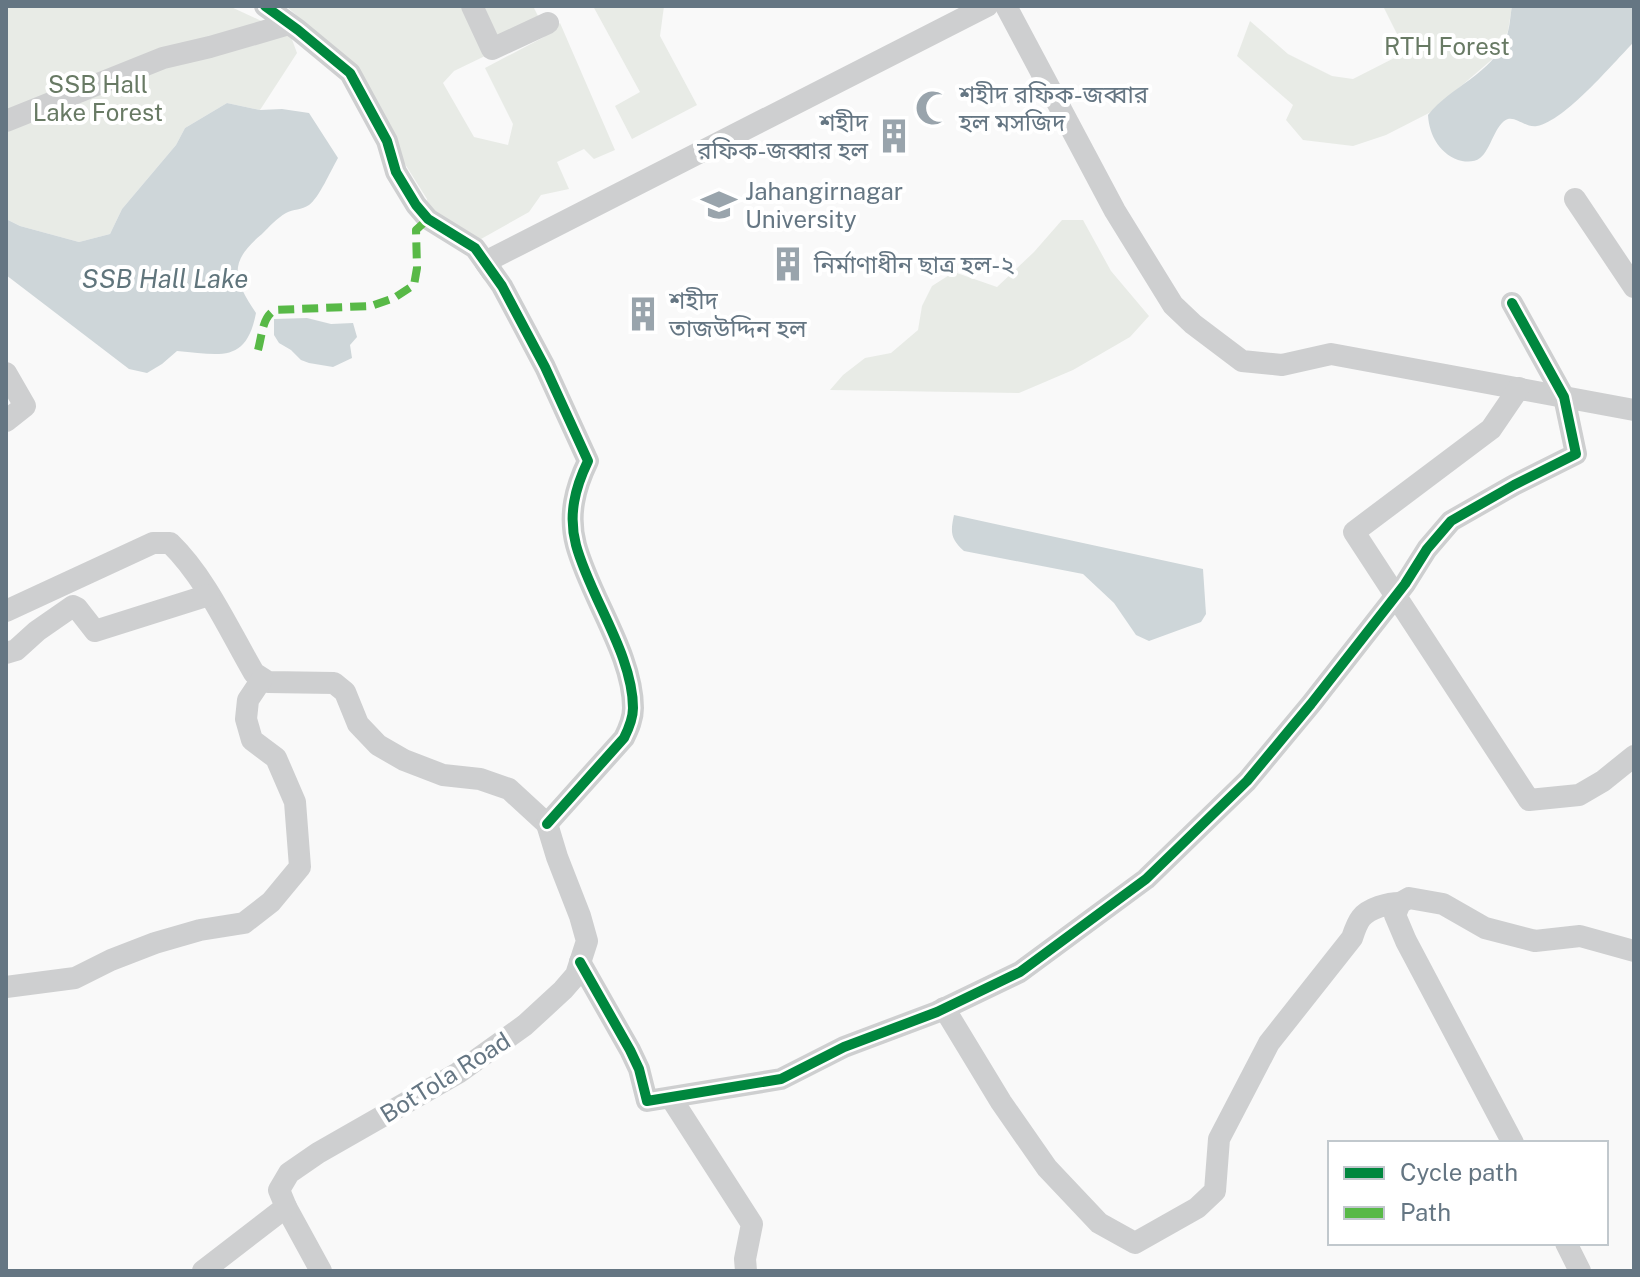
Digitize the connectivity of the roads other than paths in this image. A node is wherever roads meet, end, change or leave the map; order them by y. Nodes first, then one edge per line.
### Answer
1 (265, 6) edge
2 (472, 6) edge
3 (987, 6) edge
4 (1006, 6) edge
5 (548, 23) dead end
6 (289, 24) junction
7 (6, 121) edge
8 (1575, 199) dead end
9 (485, 262) junction
10 (1634, 287) edge
11 (1512, 303) dead end
12 (6, 373) edge
13 (1519, 388) junction
14 (1564, 397) junction
15 (1634, 410) edge
16 (6, 421) edge
17 (209, 595) junction
18 (1395, 596) junction
19 (6, 611) edge
20 (6, 653) edge
21 (262, 679) junction
22 (1634, 756) edge
23 (547, 824) junction
24 (1400, 903) junction
25 (1634, 951) edge
26 (580, 962) junction
27 (6, 987) edge
28 (944, 1008) junction
29 (671, 1098) junction
30 (1512, 1141) edge
31 (286, 1207) junction
32 (1567, 1245) edge
33 (203, 1271) edge
34 (321, 1271) edge
35 (746, 1271) edge
36 (1580, 1271) edge

1 - 6 street
2 - 5 street
3 - 9 street
4 - 13 street
6 - 7 street
6 - 9 street
8 - 10 street
9 - 23 street
11 - 14 street
12 - 16 street
13 - 14 street
13 - 18 street
14 - 15 street
14 - 18 street
17 - 19 street
17 - 20 street
17 - 21 street
18 - 22 street
18 - 28 street
21 - 23 street
21 - 27 street
23 - 26 street
24 - 25 street
24 - 28 street
24 - 30 street
26 - 29 street
26 - 31 street, BotTola Road
28 - 29 street
29 - 35 street
31 - 33 street
31 - 34 street
32 - 36 street

